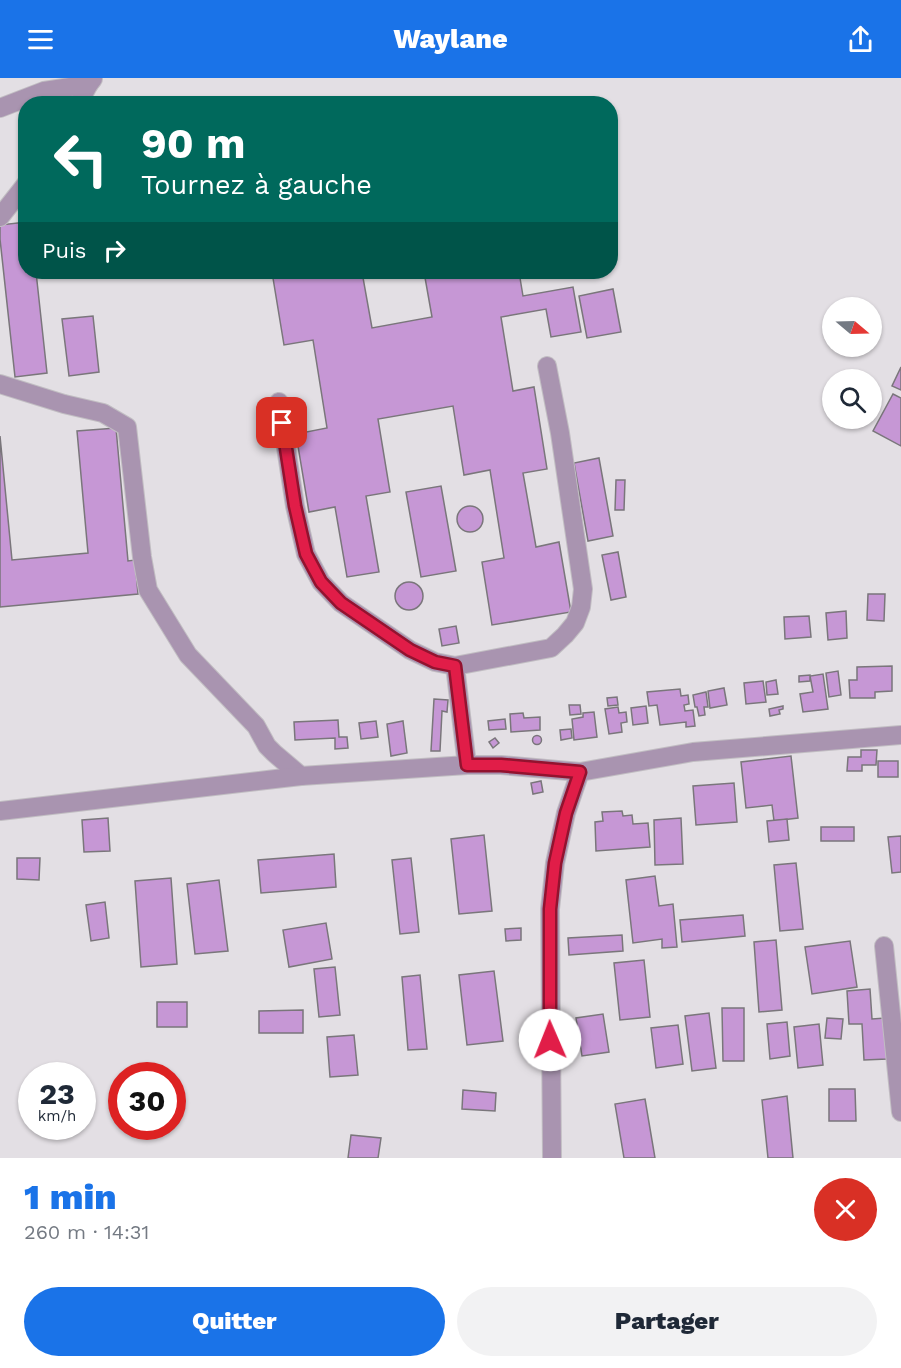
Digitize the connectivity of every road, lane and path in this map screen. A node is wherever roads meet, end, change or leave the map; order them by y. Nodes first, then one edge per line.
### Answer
1 (92, 81) edge
2 (33, 96) edge
3 (83, 96) edge
4 (18, 101) edge
5 (0, 108) edge
6 (18, 194) edge
7 (0, 217) edge
8 (547, 366) dead end
9 (0, 384) edge
10 (279, 402) dead end
11 (455, 666) junction
12 (901, 735) edge
13 (467, 765) junction
14 (580, 772) junction
15 (301, 776) junction
16 (0, 811) edge
17 (884, 946) dead end
18 (901, 1112) edge
19 (552, 1158) edge

1 - 2 street
1 - 3 street
4 - 5 street
6 - 7 street
8 - 11 street
9 - 15 street
10 - 11 street
11 - 13 street
12 - 14 street
13 - 14 street
13 - 15 street
14 - 19 street
15 - 16 street
17 - 18 street

